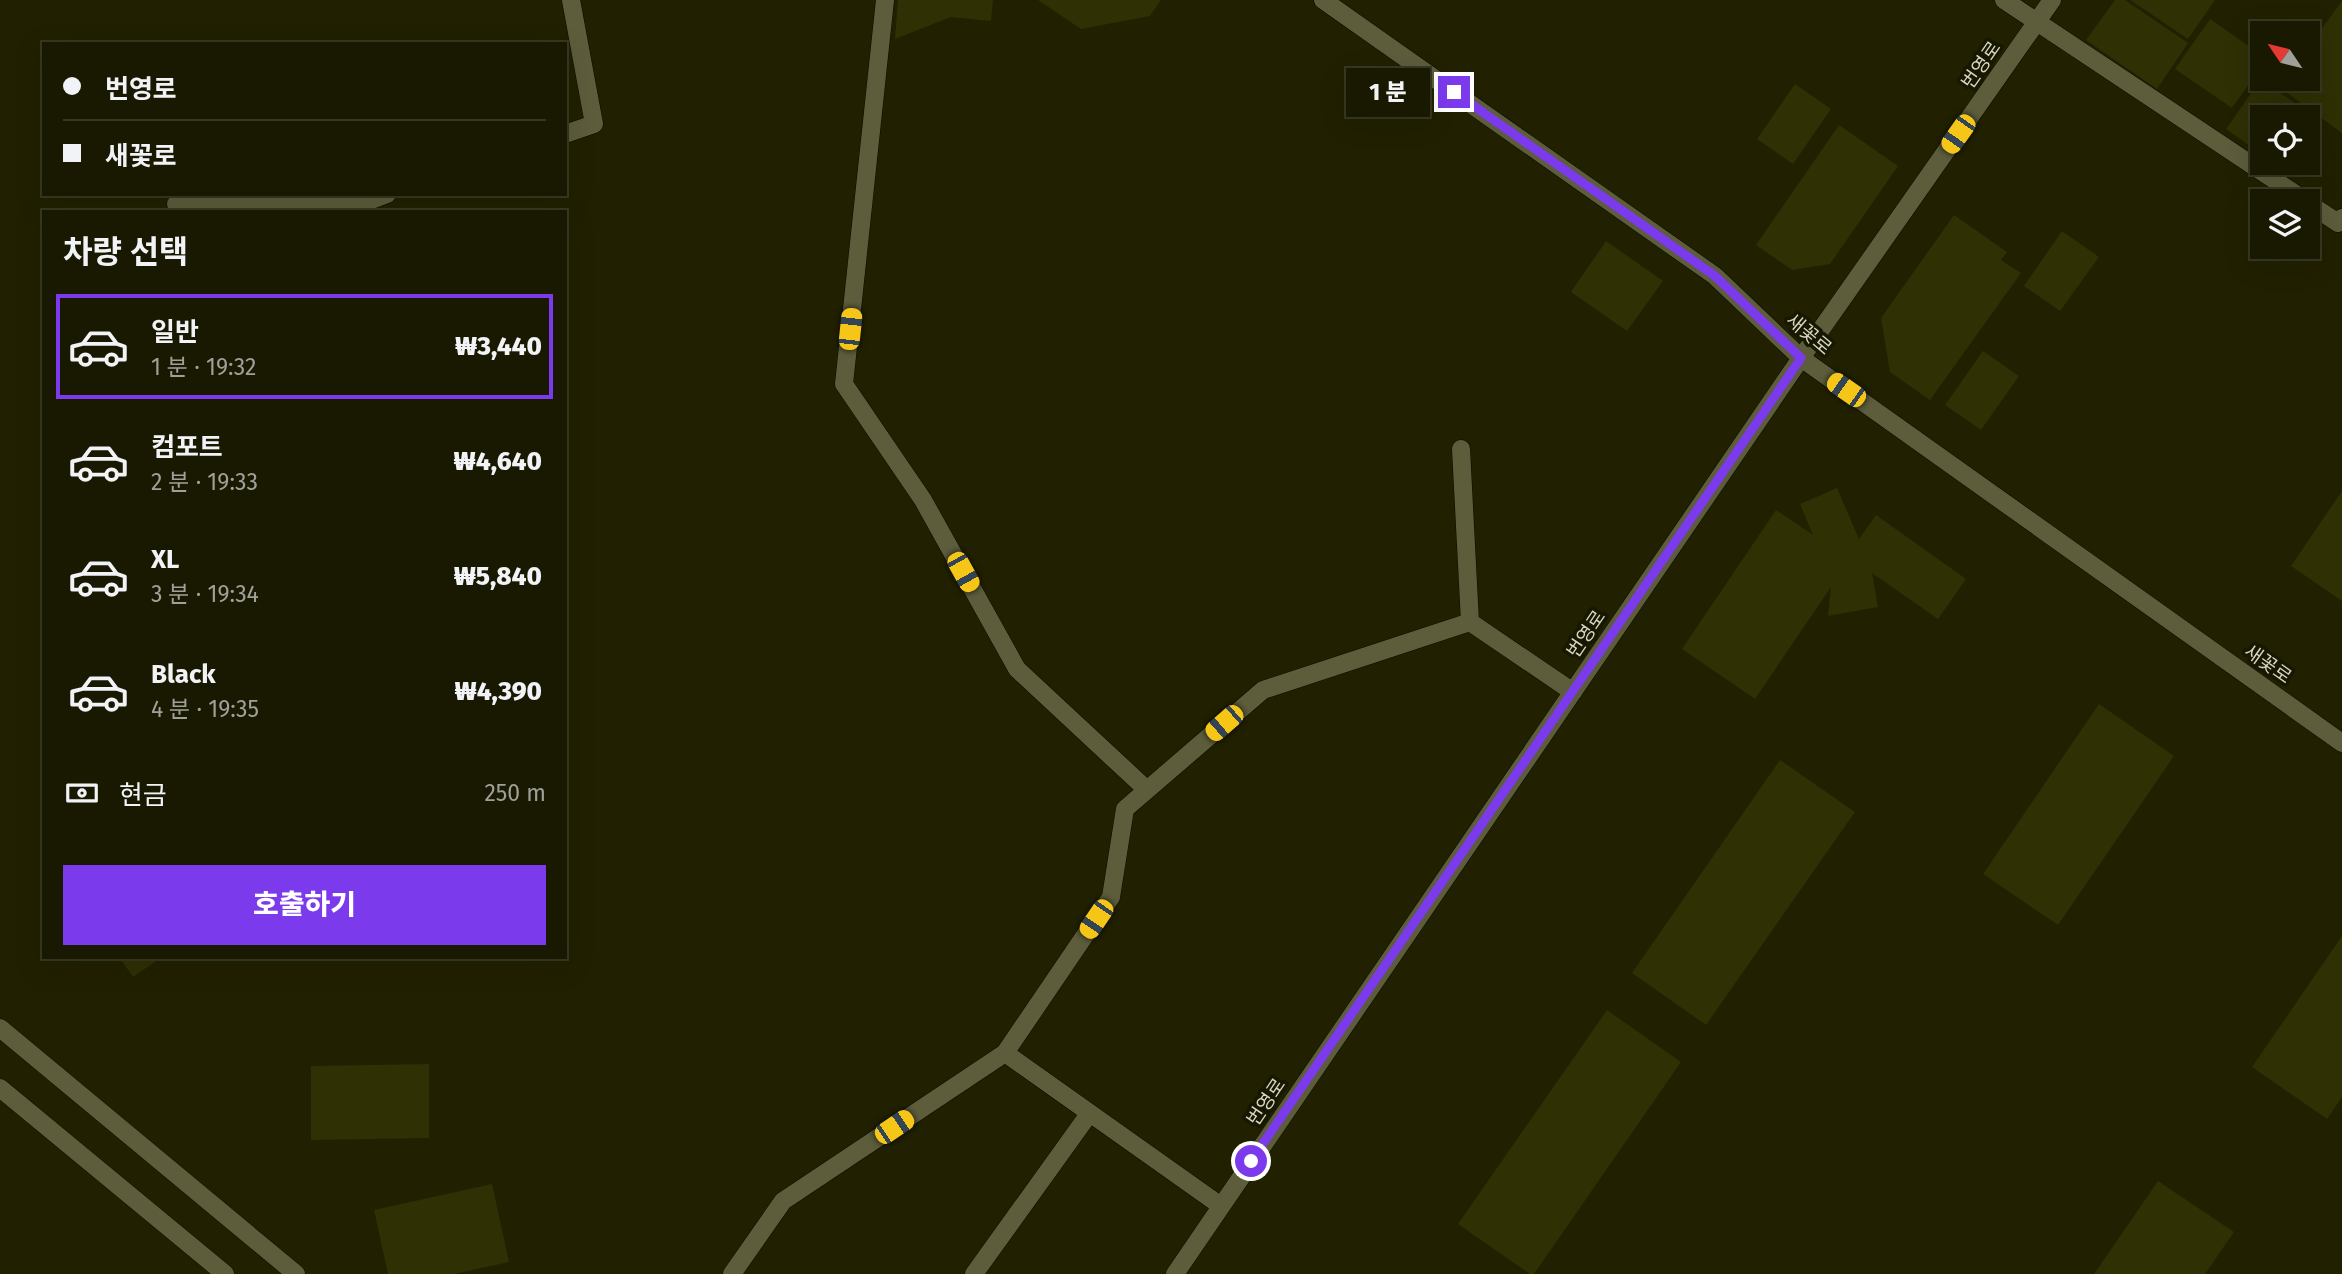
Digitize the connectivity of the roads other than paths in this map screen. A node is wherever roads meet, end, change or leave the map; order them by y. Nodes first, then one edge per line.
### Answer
1 (571, 0) edge
2 (885, 0) edge
3 (1323, 0) edge
4 (2004, 0) edge
5 (2052, 0) edge
6 (2037, 22) junction
7 (567, 133) edge
8 (2288, 189) edge
9 (381, 196) edge
10 (176, 204) dead end
11 (2320, 209) edge
12 (2340, 220) edge
13 (1801, 358) junction
14 (1461, 449) dead end
15 (1470, 622) junction
16 (1573, 692) junction
17 (2342, 743) edge
18 (1146, 789) junction
19 (0, 1028) edge
20 (1005, 1052) junction
21 (0, 1088) edge
22 (1089, 1114) junction
23 (1221, 1206) junction
24 (225, 1274) edge
25 (296, 1274) edge
26 (732, 1274) edge
27 (974, 1274) edge
28 (1175, 1274) edge

1 - 7 street
2 - 18 street
3 - 13 street, 새꽃로
4 - 6 street
5 - 6 street, 번영로
6 - 8 street
6 - 13 street, 번영로
9 - 10 street
11 - 12 street
13 - 16 street, 번영로
13 - 17 street, 새꽃로
14 - 15 street
15 - 16 street
15 - 18 street
16 - 23 street, 번영로
18 - 20 street
19 - 25 street
20 - 22 street
20 - 26 street
21 - 24 street
22 - 23 street
22 - 27 street
23 - 28 street, 번영로

